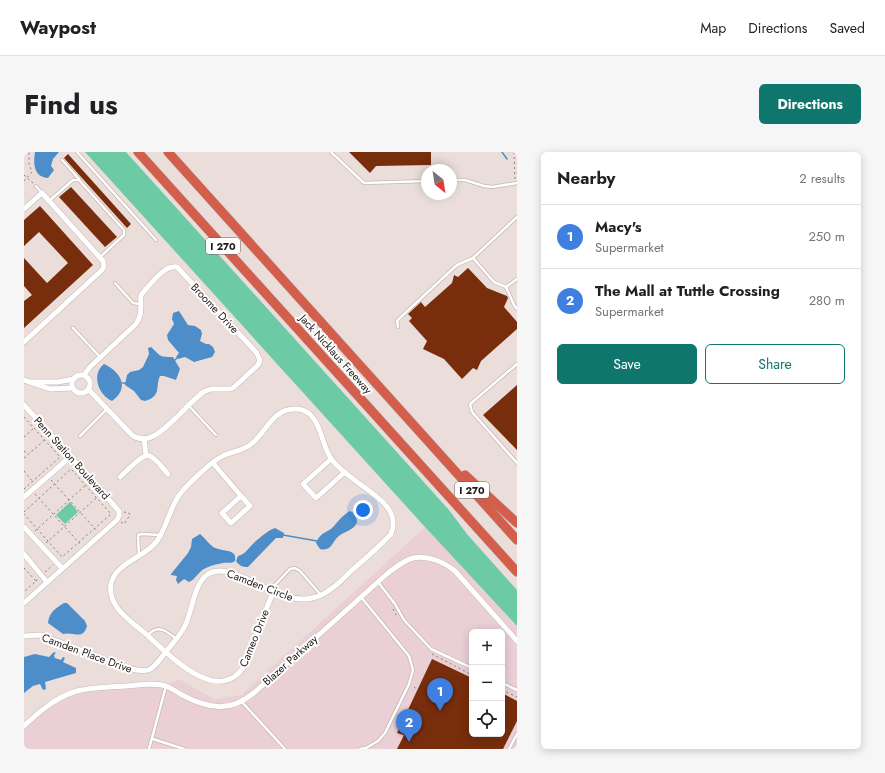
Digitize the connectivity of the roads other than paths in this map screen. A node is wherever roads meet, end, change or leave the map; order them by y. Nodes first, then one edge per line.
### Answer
1 (77, 152) edge
2 (138, 152) edge
3 (168, 152) edge
4 (331, 152) edge
5 (62, 160) dead end
6 (79, 180) junction
7 (457, 180) edge
8 (421, 181) edge
9 (516, 183) edge
10 (36, 186) road end
11 (42, 193) junction
12 (49, 201) junction
13 (24, 209) edge
14 (517, 218) edge
15 (156, 240) dead end
16 (473, 258) junction
17 (101, 260) junction
18 (517, 279) edge
19 (115, 283) dead end
20 (506, 287) junction
21 (141, 304) junction
22 (517, 309) edge
23 (398, 327) dead end
24 (73, 328) dead end
25 (24, 342) edge
26 (101, 358) junction
27 (517, 364) edge
28 (84, 375) junction
29 (74, 379) junction
30 (24, 380) edge
31 (30, 382) junction
32 (73, 388) junction
33 (88, 389) junction
34 (24, 405) edge
35 (188, 406) junction
36 (107, 409) junction
37 (216, 435) dead end
38 (80, 436) dead end
39 (144, 439) junction
40 (428, 440) junction
41 (146, 455) junction
42 (70, 456) junction
43 (331, 459) junction
44 (212, 463) junction
45 (517, 463) edge
46 (344, 472) junction
47 (168, 474) dead end
48 (120, 477) dead end
49 (241, 496) junction
50 (24, 497) edge
51 (517, 523) edge
52 (24, 527) edge
53 (160, 535) junction
54 (517, 540) edge
55 (24, 554) edge
56 (139, 556) junction
57 (62, 568) junction
58 (517, 572) edge
59 (47, 582) junction
60 (378, 582) junction
61 (271, 591) junction
62 (321, 595) junction
63 (361, 597) junction
64 (24, 603) edge
65 (147, 635) junction
66 (24, 636) edge
67 (176, 640) junction
68 (517, 641) edge
69 (166, 652) junction
70 (469, 667) edge
71 (505, 684) edge
72 (166, 686) junction
73 (517, 690) edge
74 (242, 702) junction
75 (24, 726) edge
76 (517, 734) edge
77 (153, 739) junction
78 (149, 749) edge
79 (184, 749) edge
80 (285, 749) edge
81 (360, 749) edge
82 (510, 749) edge

1 - 15 lane
2 - 58 highway, Jack Nicklaus Freeway / I 270
3 - 40 highway, Jack Nicklaus Freeway / I 270
4 - 8 lane
5 - 6 lane
6 - 12 lane
6 - 17 lane
7 - 9 lane
10 - 11 lane
11 - 12 street
11 - 13 street
12 - 17 street
14 - 16 lane
16 - 20 lane
16 - 23 lane
17 - 25 street
18 - 20 lane
19 - 21 lane
20 - 22 lane
21 - 26 street
21 - 35 street, Broome Drive
24 - 26 lane
26 - 28 street
27 - 45 lane
28 - 29 street
28 - 33 street
29 - 31 street
29 - 32 street
30 - 31 street
31 - 32 street
32 - 33 street
33 - 36 street
34 - 42 street, Penn Station Boulevard
35 - 37 lane
35 - 39 street
36 - 38 lane
36 - 39 street
39 - 41 street
40 - 51 highway
40 - 54 highway, Jack Nicklaus Freeway / I 270
41 - 47 street
41 - 48 street
42 - 50 street
42 - 57 street, Penn Station Boulevard
43 - 44 street, Cameo Drive
43 - 46 street, Camden Circle
43 - 46 street
44 - 49 street
44 - 53 street, Cameo Drive
46 - 62 street, Camden Circle
49 - 49 street
52 - 57 street
53 - 56 street, Cameo Drive
53 - 56 lane
55 - 59 street
56 - 65 street, Cameo Drive
57 - 59 street
59 - 64 street
60 - 63 street, Blazer Parkway
60 - 68 street, Blazer Parkway
60 - 70 lane
61 - 62 street, Camden Circle
61 - 62 lane
61 - 67 street, Camden Circle
61 - 69 street, Cameo Drive
63 - 74 street, Blazer Parkway
63 - 81 lane
65 - 67 lane
65 - 69 street, Cameo Drive
66 - 69 street, Camden Place Drive
67 - 69 street, Camden Circle
71 - 73 lane
72 - 74 street, Blazer Parkway
72 - 75 street, Blazer Parkway
72 - 77 lane
74 - 80 lane
76 - 82 lane
77 - 78 lane
77 - 79 lane

